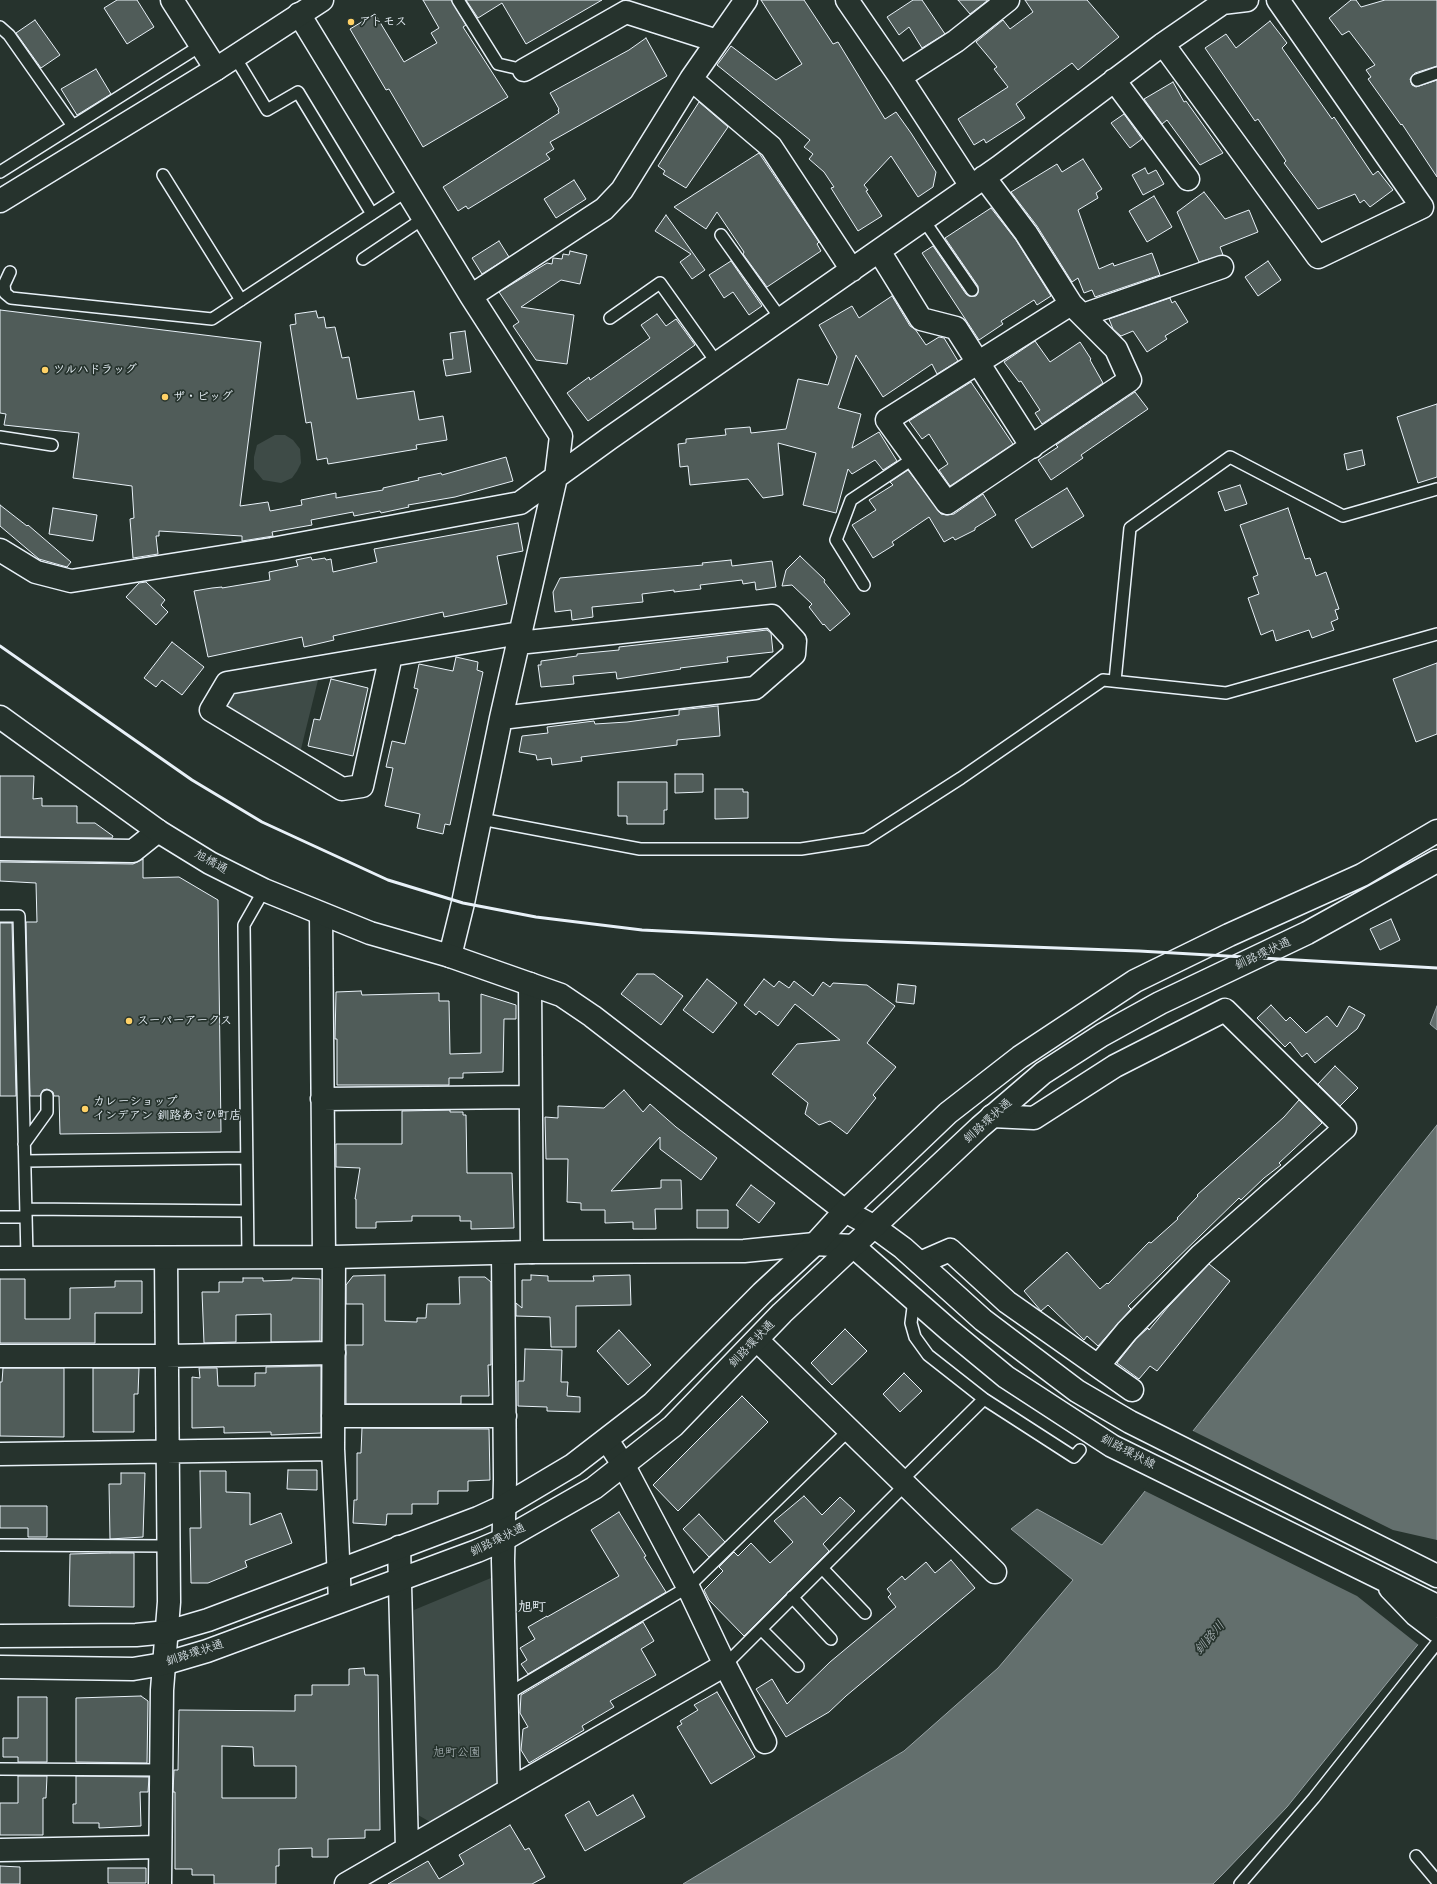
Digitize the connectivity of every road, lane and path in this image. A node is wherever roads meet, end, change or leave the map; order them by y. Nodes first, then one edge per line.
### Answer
1 (172, 0) edge
2 (322, 0) edge
3 (458, 0) edge
4 (746, 0) edge
5 (847, 0) edge
6 (1008, 0) edge
7 (1247, 0) edge
8 (1278, 0) edge
9 (1225, 2) edge
10 (299, 14) junction
11 (0, 27) edge
12 (717, 41) junction
13 (1163, 44) junction
14 (200, 46) junction
15 (235, 57) junction
16 (216, 69) junction
17 (524, 70) joint
18 (1437, 73) edge
19 (900, 77) junction
20 (691, 78) junction
21 (1114, 80) junction
22 (1417, 80) dead end
23 (73, 126) junction
24 (0, 172) edge
25 (163, 176) dead end
26 (1188, 179) dead end
27 (977, 182) junction
28 (407, 191) junction
29 (3, 199) edge
30 (372, 214) junction
31 (424, 218) junction
32 (923, 219) junction
33 (721, 235) dead end
34 (879, 251) junction
35 (363, 259) dead end
36 (1222, 267) dead end
37 (852, 270) junction
38 (10, 272) dead end
39 (2, 285) edge
40 (972, 290) dead end
41 (471, 296) junction
42 (241, 300) junction
43 (1077, 310) junction
44 (610, 318) dead end
45 (781, 319) junction
46 (718, 363) junction
47 (978, 363) junction
48 (0, 437) edge
49 (52, 445) dead end
50 (1032, 447) junction
51 (914, 458) junction
52 (556, 477) junction
53 (1437, 489) edge
54 (0, 550) edge
55 (864, 585) dead end
56 (1437, 634) edge
57 (519, 638) junction
58 (391, 655) junction
59 (1115, 681) junction
60 (0, 717) edge
61 (501, 718) junction
62 (481, 819) junction
63 (1437, 830) edge
64 (158, 831) junction
65 (0, 849) edge
66 (1437, 861) edge
67 (264, 890) junction
68 (321, 914) junction
69 (0, 916) edge
70 (450, 956) junction
71 (530, 984) junction
72 (48, 1096) dead end
73 (530, 1097) junction
74 (322, 1099) junction
75 (992, 1116) junction
76 (24, 1144) junction
77 (246, 1158) junction
78 (26, 1161) junction
79 (247, 1211) junction
80 (845, 1211) junction
81 (26, 1213) junction
82 (0, 1217) edge
83 (874, 1226) junction
84 (814, 1244) junction
85 (853, 1246) junction
86 (532, 1252) junction
87 (503, 1253) junction
88 (248, 1257) junction
89 (329, 1257) junction
90 (0, 1258) edge
91 (27, 1258) junction
92 (166, 1258) junction
93 (920, 1263) junction
94 (914, 1300) junction
95 (756, 1340) junction
96 (334, 1353) junction
97 (0, 1356) edge
98 (166, 1356) junction
99 (1098, 1366) junction
100 (1129, 1392) dead end
101 (984, 1398) junction
102 (333, 1416) junction
103 (505, 1416) junction
104 (849, 1430) junction
105 (608, 1440) junction
106 (333, 1449) junction
107 (1080, 1450) dead end
108 (167, 1452) junction
109 (0, 1454) edge
110 (624, 1466) junction
111 (903, 1483) junction
112 (504, 1506) junction
113 (503, 1540) junction
114 (0, 1545) edge
115 (168, 1546) junction
116 (399, 1547) junction
117 (1397, 1555) junction
118 (1437, 1563) edge
119 (822, 1568) junction
120 (338, 1570) junction
121 (995, 1572) dead end
122 (1437, 1576) edge
123 (401, 1578) junction
124 (1381, 1578) junction
125 (688, 1587) junction
126 (792, 1597) junction
127 (340, 1601) junction
128 (1437, 1606) edge
129 (864, 1613) dead end
130 (761, 1629) junction
131 (1437, 1631) edge
132 (167, 1632) junction
133 (0, 1636) edge
134 (831, 1639) dead end
135 (1437, 1643) edge
136 (163, 1664) junction
137 (725, 1665) junction
138 (798, 1666) dead end
139 (0, 1667) edge
140 (506, 1695) junction
141 (765, 1742) dead end
142 (0, 1769) edge
143 (160, 1770) junction
144 (509, 1790) junction
145 (160, 1847) junction
146 (407, 1848) junction
147 (0, 1850) edge
148 (1416, 1856) dead end
149 (1437, 1880) edge
150 (160, 1884) edge
151 (346, 1884) edge
152 (1240, 1884) edge

1 - 14 main road
2 - 10 main road
3 - 17 lane
4 - 12 main road
5 - 19 main road
6 - 19 main road
7 - 9 main road
8 - 13 main road
9 - 13 main road
10 - 15 main road
10 - 28 main road
11 - 23 lane
12 - 17 main road
12 - 20 main road
13 - 21 main road
14 - 16 main road
14 - 23 lane
15 - 16 main road
15 - 30 lane
16 - 29 main road
18 - 22 lane
19 - 27 main road
20 - 37 main road
20 - 41 main road
21 - 26 main road
21 - 27 main road
23 - 24 lane
25 - 42 lane
27 - 32 main road
27 - 43 main road
28 - 30 lane
28 - 31 main road
30 - 42 lane
31 - 35 lane
31 - 41 main road
32 - 34 main road
32 - 40 lane
33 - 45 lane
34 - 37 main road
34 - 47 main road
36 - 43 main road
37 - 45 main road
38 - 39 lane
39 - 42 lane
41 - 52 main road
43 - 47 main road
43 - 50 main road
44 - 46 lane
45 - 46 main road
46 - 52 main road
47 - 50 main road
47 - 51 main road
48 - 49 lane
50 - 51 main road
51 - 55 lane
52 - 54 main road
52 - 57 main road
53 - 59 lane
56 - 59 lane
57 - 58 main road
57 - 61 main road
57 - 61 main road
58 - 58 main road
59 - 62 lane
60 - 64 main road, 旭橋通
61 - 62 main road
62 - 70 main road
63 - 80 main road
64 - 65 main road
64 - 67 main road, 旭橋通
66 - 75 main road, 釧路環状通
67 - 68 main road, 旭橋通
67 - 77 lane
68 - 70 main road, 旭橋通
68 - 74 main road
69 - 76 lane
70 - 71 main road, 旭橋通
71 - 73 main road
71 - 80 main road, 旭橋通
72 - 76 lane
73 - 74 main road
73 - 86 main road
74 - 89 main road
75 - 83 main road, 釧路環状通
75 - 99 main road
76 - 78 lane
77 - 78 lane
77 - 79 lane
78 - 81 lane
79 - 81 lane
79 - 88 lane
80 - 83 main road, 旭橋通
80 - 84 main road
80 - 85 main road
81 - 82 lane
81 - 91 lane
83 - 85 main road, 釧路環状通
83 - 93 main road
84 - 85 main road
84 - 86 main road
84 - 105 main road
85 - 94 main road, 釧路環状線
85 - 95 main road, 釧路環状通
86 - 87 main road
87 - 89 main road
87 - 103 main road
88 - 89 main road
88 - 92 main road
89 - 96 main road
90 - 91 main road
91 - 92 main road
92 - 98 main road
93 - 99 main road
93 - 117 main road
94 - 101 lane
94 - 124 main road, 釧路環状線
95 - 104 main road
95 - 110 main road, 釧路環状通
96 - 98 main road
96 - 102 main road
97 - 98 main road
98 - 108 main road
99 - 100 main road
101 - 107 lane
101 - 111 lane
102 - 103 main road
102 - 106 main road
103 - 112 main road
104 - 111 main road
104 - 125 lane
105 - 110 main road
105 - 112 main road
106 - 108 main road
106 - 120 main road
108 - 109 main road
108 - 115 main road
110 - 113 main road, 釧路環状通
110 - 125 main road
111 - 119 lane
111 - 121 main road
112 - 113 main road
112 - 116 main road
113 - 123 main road, 釧路環状通
113 - 140 main road
114 - 115 lane
115 - 132 main road
116 - 120 main road
116 - 123 main road
117 - 118 main road
117 - 122 main road
119 - 126 lane
119 - 129 lane
120 - 127 main road
120 - 132 main road
123 - 127 main road, 釧路環状通
123 - 146 main road
124 - 128 main road, 釧路環状線
124 - 131 main road
125 - 137 main road
125 - 140 lane
126 - 130 lane
126 - 134 lane
127 - 136 main road, 釧路環状通
130 - 137 lane
130 - 138 lane
132 - 133 main road
132 - 136 main road
135 - 152 lane
136 - 139 main road, 釧路環状通
136 - 143 main road
137 - 141 main road
137 - 144 main road
140 - 144 main road
142 - 143 lane
143 - 145 main road
144 - 146 main road
145 - 147 main road
145 - 150 main road
146 - 151 main road
148 - 149 lane

